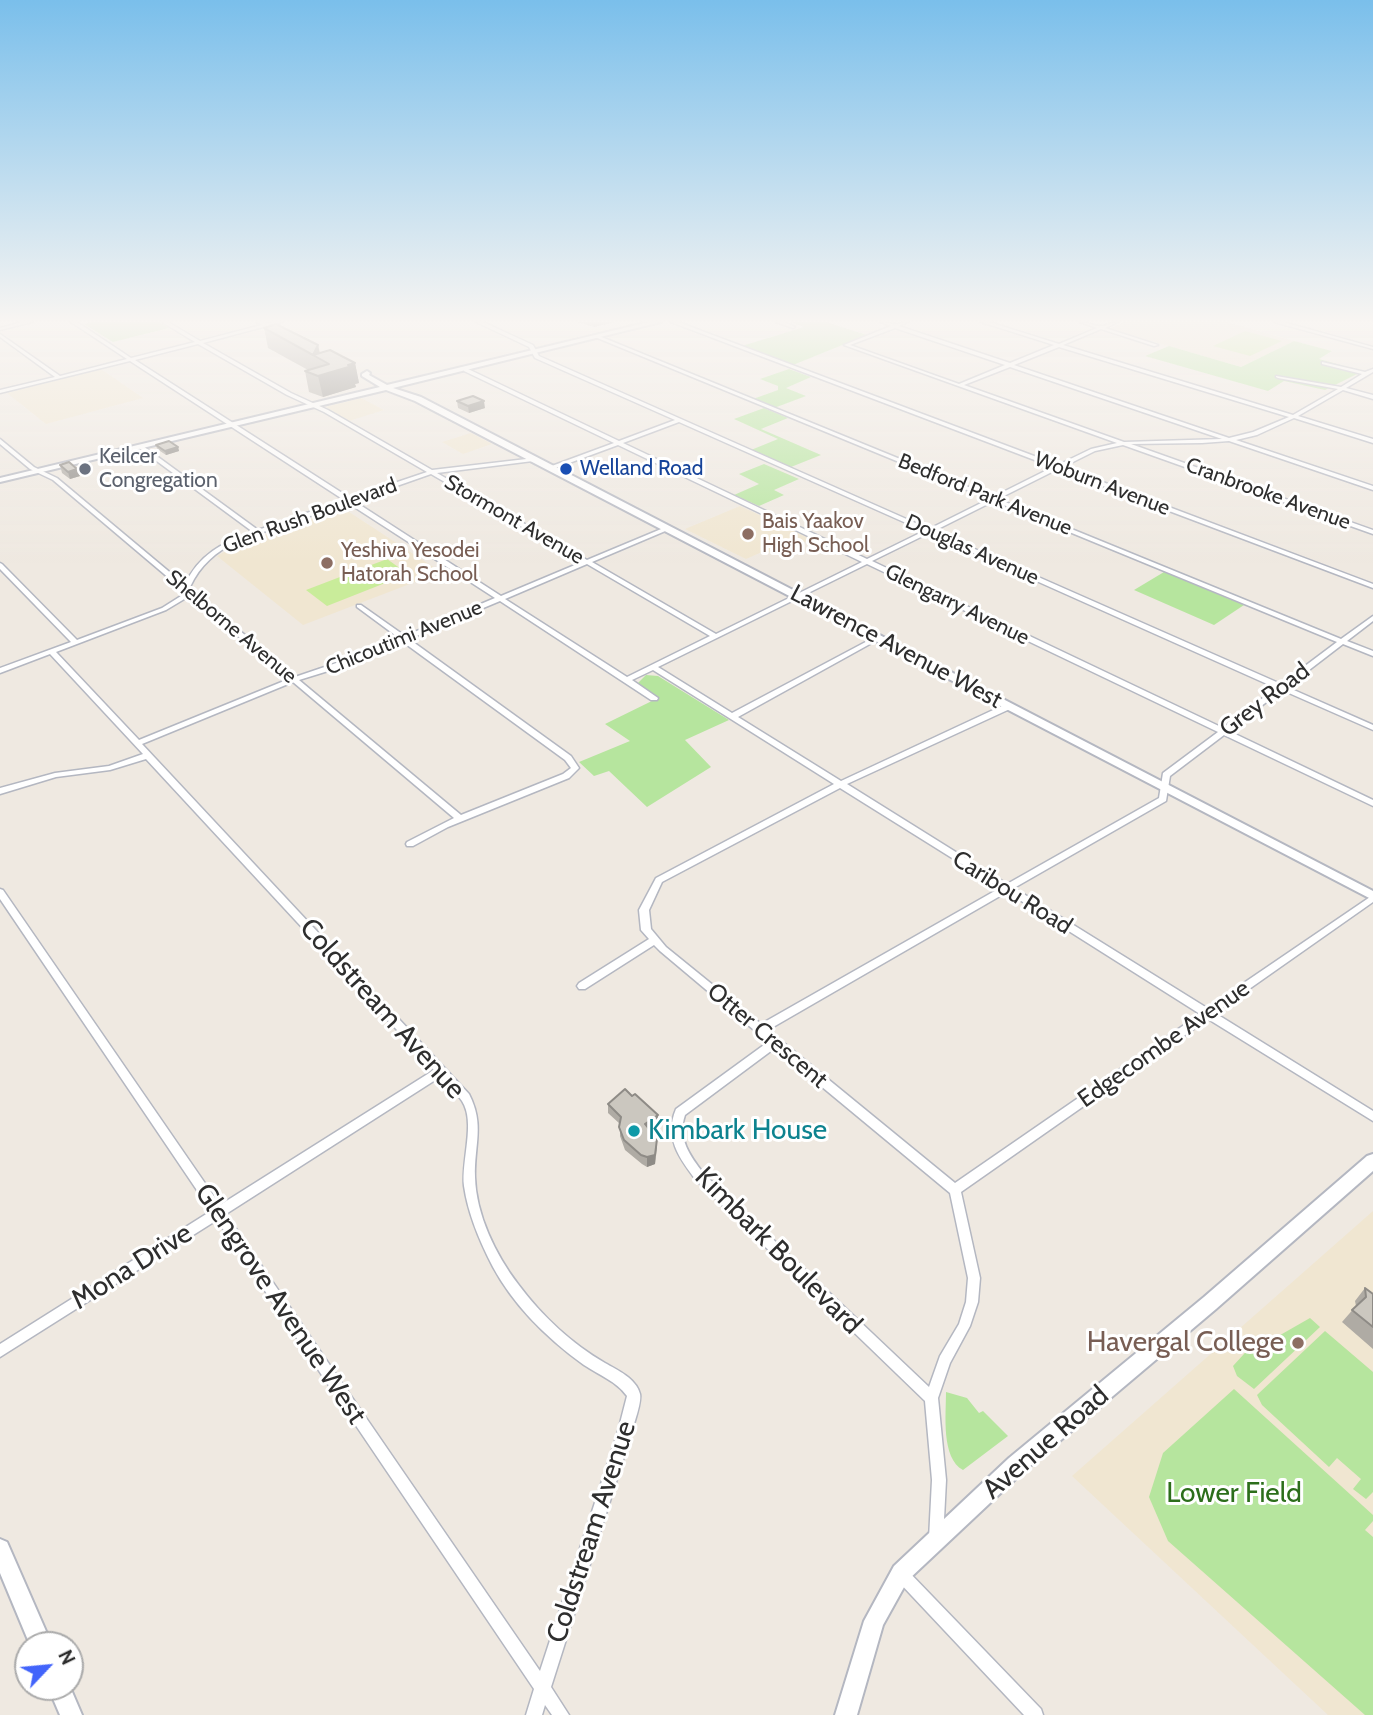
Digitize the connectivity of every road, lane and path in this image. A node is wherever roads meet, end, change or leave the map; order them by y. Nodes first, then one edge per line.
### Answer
1 (196, 402) edge
2 (307, 402) edge
3 (325, 402) edge
4 (424, 402) edge
5 (533, 402) edge
6 (639, 402) edge
7 (756, 402) edge
8 (886, 402) edge
9 (1008, 402) edge
10 (1116, 402) edge
11 (1247, 402) edge
12 (1315, 402) edge
13 (312, 405) junction
14 (1291, 415) junction
15 (680, 420) junction
16 (231, 425) junction
17 (1228, 440) junction
18 (0, 441) edge
19 (1373, 441) edge
20 (618, 443) junction
21 (1126, 444) junction
22 (141, 447) junction
23 (533, 458) junction
24 (1058, 467) junction
25 (551, 468) junction
26 (39, 471) junction
27 (432, 472) junction
28 (0, 480) edge
29 (1373, 488) edge
30 (994, 499) junction
31 (348, 501) junction
32 (668, 528) junction
33 (930, 531) junction
34 (257, 532) junction
35 (1373, 532) edge
36 (587, 561) junction
37 (867, 562) junction
38 (0, 565) edge
39 (1373, 586) edge
40 (186, 590) junction
41 (797, 596) junction
42 (500, 598) junction
43 (359, 606) dead end
44 (1373, 618) edge
45 (715, 636) junction
46 (403, 638) junction
47 (877, 638) junction
48 (1342, 642) junction
49 (76, 643) junction
50 (52, 652) junction
51 (1373, 654) edge
52 (653, 667) junction
53 (0, 671) edge
54 (295, 680) junction
55 (627, 680) junction
56 (1283, 688) junction
57 (654, 698) dead end
58 (1009, 706) junction
59 (733, 716) junction
60 (1373, 728) edge
61 (1223, 732) junction
62 (139, 743) junction
63 (149, 755) junction
64 (839, 785) junction
65 (1164, 787) junction
66 (0, 791) edge
67 (1373, 803) edge
68 (460, 819) junction
69 (410, 844) dead end
70 (1005, 889) junction
71 (0, 892) edge
72 (1373, 897) edge
73 (655, 940) junction
74 (582, 986) dead end
75 (1209, 1013) junction
76 (759, 1030) junction
77 (774, 1043) junction
78 (441, 1071) junction
79 (1373, 1117) edge
80 (1373, 1161) edge
81 (956, 1190) junction
82 (218, 1212) junction
83 (0, 1350) edge
84 (931, 1398) junction
85 (937, 1540) junction
86 (0, 1549) edge
87 (901, 1573) junction
88 (35, 1631) edge
89 (542, 1688) junction
90 (534, 1715) edge
91 (561, 1715) edge
92 (846, 1715) edge
93 (1035, 1715) edge

1 - 16 street
2 - 13 street, Stormont Avenue
3 - 13 main road
4 - 23 main road, Lawrence Avenue West
5 - 20 street, Glengarry Avenue
6 - 15 street, Douglas Avenue
7 - 30 street, Bedford Park Avenue
8 - 24 street, Woburn Avenue
9 - 21 street, Cranbrooke Avenue
10 - 17 street
11 - 14 street
12 - 14 street
13 - 16 main road
13 - 27 street, Stormont Avenue
14 - 17 street
14 - 19 street
15 - 20 street
15 - 33 street, Douglas Avenue
16 - 22 main road
16 - 31 street
17 - 21 street
17 - 29 street
18 - 26 street, Shelborne Avenue
20 - 25 street
20 - 37 street, Glengarry Avenue
21 - 24 street
21 - 35 street, Cranbrooke Avenue
22 - 26 main road
22 - 34 street
23 - 25 main road, Lawrence Avenue West
23 - 27 street, Glen Rush Boulevard
24 - 30 street
24 - 39 street, Woburn Avenue
25 - 32 main road, Lawrence Avenue West
26 - 28 main road
26 - 40 street, Shelborne Avenue
27 - 31 street, Glen Rush Boulevard
27 - 36 street, Stormont Avenue
30 - 33 street
30 - 48 street, Bedford Park Avenue
31 - 34 street, Glen Rush Boulevard
31 - 42 street
32 - 36 street, Chicoutimi Avenue
32 - 41 main road, Lawrence Avenue West
33 - 37 street
33 - 56 street, Douglas Avenue
34 - 40 street, Glen Rush Boulevard
36 - 42 street, Chicoutimi Avenue
36 - 45 street, Stormont Avenue
37 - 41 street
37 - 61 street, Glengarry Avenue
38 - 49 street
40 - 49 street, Glen Rush Boulevard
40 - 54 street, Shelborne Avenue
41 - 45 street
41 - 47 main road, Lawrence Avenue West
42 - 46 street, Chicoutimi Avenue
42 - 55 street
43 - 46 street
44 - 48 street, Grey Road
45 - 52 street
46 - 54 street, Chicoutimi Avenue
46 - 68 street
47 - 58 main road, Lawrence Avenue West
47 - 59 street
48 - 51 street, Bedford Park Avenue
48 - 56 street, Grey Road
49 - 50 street, Glen Rush Boulevard
50 - 53 street, Glen Rush Boulevard
50 - 62 street, Coldstream Avenue
52 - 55 street
52 - 59 street, Caribou Road
54 - 62 street, Chicoutimi Avenue
54 - 68 street, Shelborne Avenue
55 - 57 street
56 - 60 street, Douglas Avenue
56 - 61 street, Grey Road
58 - 64 street
58 - 65 main road, Lawrence Avenue West
59 - 64 street, Caribou Road
61 - 65 street, Grey Road
61 - 67 street, Glengarry Avenue
62 - 63 street, Coldstream Avenue
63 - 66 street
63 - 78 street, Coldstream Avenue
64 - 70 street, Caribou Road
64 - 73 street
65 - 70 street
65 - 72 main road, Lawrence Avenue West
68 - 69 street
70 - 75 street, Caribou Road
70 - 76 street
71 - 82 street, Glengrove Avenue West
72 - 75 street, Edgecombe Avenue
73 - 74 street
73 - 76 street, Otter Crescent
75 - 79 street, Caribou Road
75 - 81 street, Edgecombe Avenue
76 - 77 street, Otter Crescent
77 - 81 street, Otter Crescent
77 - 84 street, Kimbark Boulevard
78 - 82 street, Mona Drive
78 - 89 street, Coldstream Avenue
80 - 85 main road, Avenue Road
81 - 84 street
82 - 83 street, Mona Drive
82 - 89 street, Glengrove Avenue West
84 - 85 street
85 - 87 main road, Avenue Road
86 - 88 main road
87 - 92 main road, Avenue Road
87 - 93 street
89 - 90 street, Coldstream Avenue
89 - 91 street, Glengrove Avenue West

